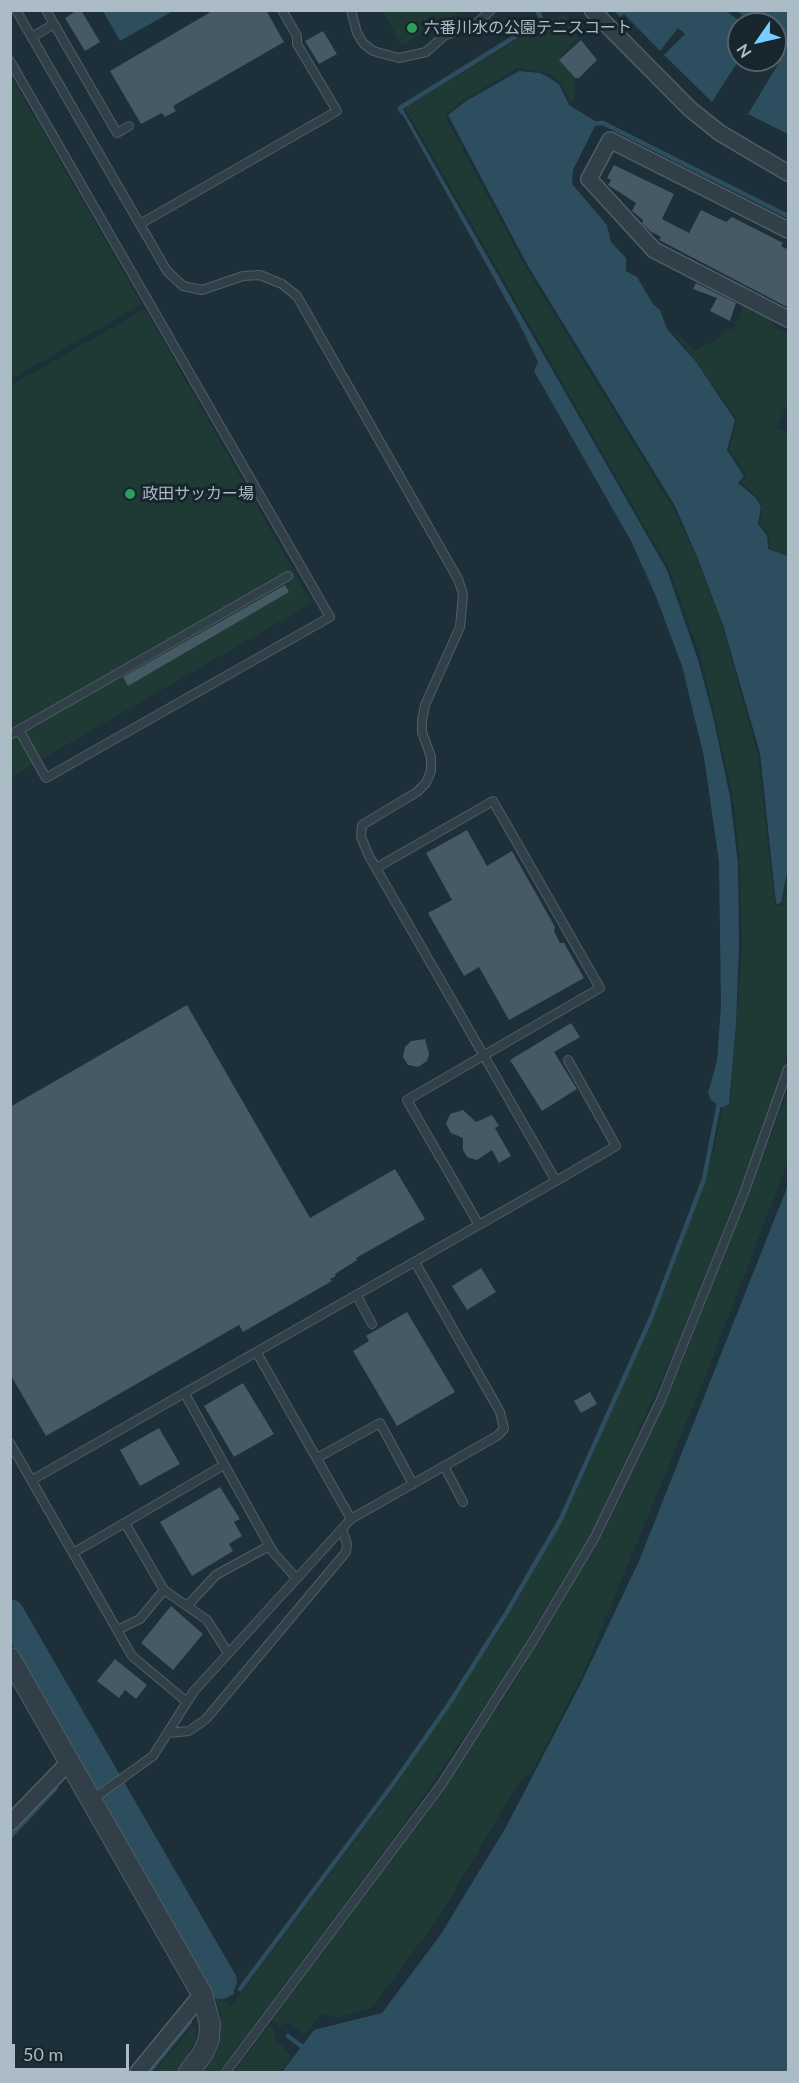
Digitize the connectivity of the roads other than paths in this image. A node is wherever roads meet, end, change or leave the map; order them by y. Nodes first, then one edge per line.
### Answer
1 (16, 10) edge
2 (46, 10) edge
3 (282, 10) edge
4 (351, 10) edge
5 (479, 10) edge
6 (491, 10) edge
7 (592, 10) edge
8 (483, 18) junction
9 (54, 24) junction
10 (32, 37) junction
11 (10, 61) edge
12 (129, 126) dead end
13 (789, 172) edge
14 (140, 224) junction
15 (789, 230) edge
16 (789, 320) edge
17 (288, 576) dead end
18 (19, 730) junction
19 (10, 735) edge
20 (376, 868) junction
21 (484, 1055) junction
22 (568, 1060) dead end
23 (789, 1069) edge
24 (556, 1181) junction
25 (479, 1225) junction
26 (415, 1262) junction
27 (357, 1296) junction
28 (372, 1324) dead end
29 (257, 1353) junction
30 (185, 1394) junction
31 (10, 1443) edge
32 (317, 1458) junction
33 (225, 1465) junction
34 (444, 1466) junction
35 (32, 1480) junction
36 (413, 1484) junction
37 (464, 1502) dead end
38 (351, 1519) junction
39 (125, 1523) junction
40 (342, 1529) junction
41 (269, 1546) junction
42 (73, 1553) junction
43 (296, 1578) junction
44 (164, 1590) junction
45 (187, 1606) junction
46 (117, 1630) junction
47 (228, 1653) junction
48 (10, 1658) edge
49 (187, 1702) junction
50 (167, 1733) junction
51 (70, 1761) junction
52 (98, 1795) junction
53 (10, 1823) edge
54 (202, 1994) junction
55 (138, 2073) edge
56 (189, 2073) edge
57 (226, 2073) edge

1 - 10 lane
2 - 9 lane
3 - 14 lane
4 - 8 lane
5 - 8 lane
6 - 8 lane
7 - 13 street
9 - 10 lane
9 - 12 lane
10 - 14 lane
11 - 18 lane
14 - 20 lane
15 - 16 street
17 - 18 lane
18 - 19 lane
20 - 21 lane
20 - 21 lane
21 - 24 lane
21 - 25 lane
22 - 24 lane
23 - 57 lane
24 - 25 lane
25 - 26 lane
26 - 27 lane
26 - 34 lane
27 - 28 lane
27 - 29 lane
29 - 30 lane
29 - 32 lane
30 - 33 lane
30 - 35 lane
31 - 35 lane
32 - 36 lane
32 - 38 lane
33 - 39 lane
33 - 41 lane
34 - 36 lane
34 - 37 lane
35 - 42 lane
36 - 38 lane
38 - 40 lane
39 - 42 lane
39 - 44 lane
40 - 43 lane
40 - 50 lane
41 - 43 lane
41 - 45 lane
42 - 46 lane
43 - 47 lane
44 - 45 lane
44 - 46 lane
45 - 47 lane
46 - 49 lane
47 - 49 lane
48 - 51 street
49 - 50 lane
50 - 52 lane
51 - 52 street
51 - 53 street
52 - 54 street
54 - 55 street
54 - 56 street

